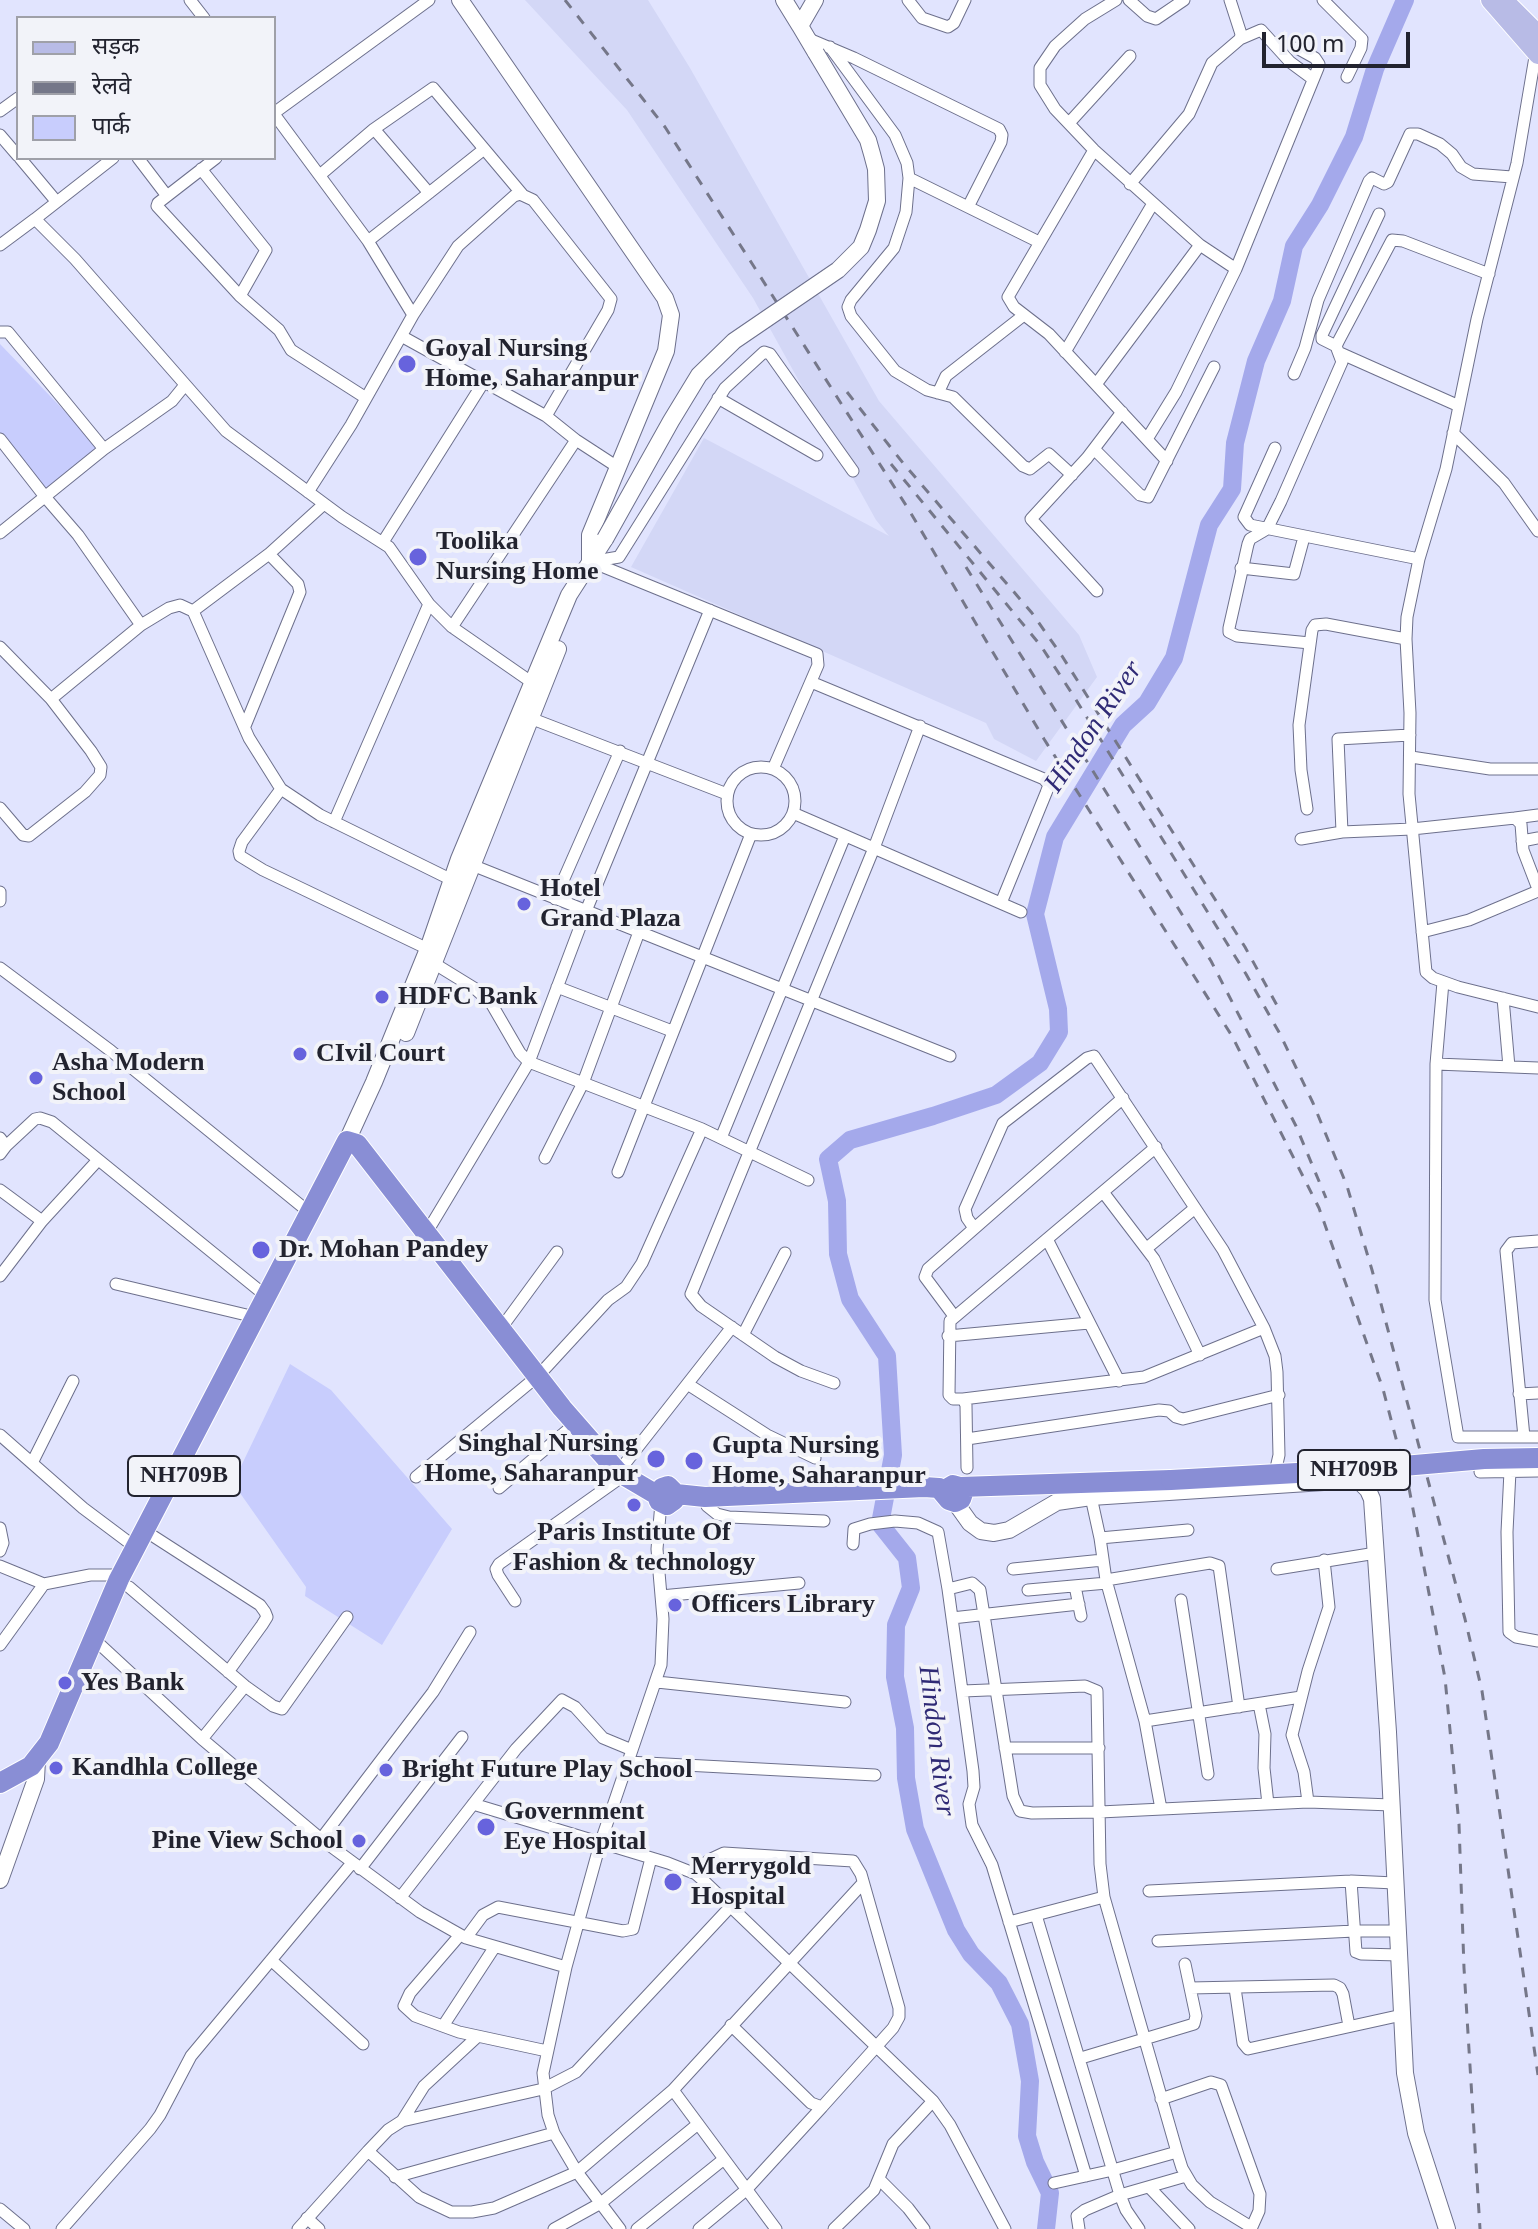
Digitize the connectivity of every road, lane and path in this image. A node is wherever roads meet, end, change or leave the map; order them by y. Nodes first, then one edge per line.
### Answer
1 (190, 0) edge
2 (429, 0) edge
3 (460, 0) edge
4 (784, 0) edge
5 (815, 0) edge
6 (908, 0) edge
7 (965, 0) edge
8 (1116, 0) edge
9 (1129, 0) edge
10 (1184, 0) edge
11 (1230, 0) edge
12 (1323, 0) edge
13 (1495, 1) edge
14 (1097, 4) edge
15 (202, 16) edge
16 (1240, 39) junction
17 (814, 41) junction
18 (1537, 46) edge
19 (1297, 48) dead end
20 (1130, 56) dead end
21 (1347, 77) dead end
22 (1313, 79) junction
23 (276, 112) edge
24 (276, 116) edge
25 (1069, 123) junction
26 (374, 129) junction
27 (0, 135) edge
28 (483, 150) junction
29 (1094, 150) junction
30 (16, 154) edge
31 (22, 160) edge
32 (110, 160) edge
33 (140, 160) edge
34 (213, 160) edge
35 (201, 169) junction
36 (320, 175) junction
37 (1512, 177) junction
38 (909, 178) junction
39 (1130, 184) junction
40 (429, 193) junction
41 (522, 194) junction
42 (167, 196) junction
43 (56, 201) junction
44 (1152, 205) junction
45 (968, 207) junction
46 (1379, 214) dead end
47 (35, 219) junction
48 (368, 241) junction
49 (1039, 242) junction
50 (0, 245) edge
51 (1200, 245) junction
52 (1236, 269) junction
53 (1489, 274) junction
54 (240, 296) junction
55 (413, 315) junction
56 (1024, 315) junction
57 (0, 332) edge
58 (403, 337) junction
59 (1338, 350) junction
60 (1065, 352) junction
61 (1214, 367) dead end
62 (1294, 374) dead end
63 (483, 383) junction
64 (1097, 383) junction
65 (185, 385) junction
66 (938, 393) junction
67 (366, 398) junction
68 (718, 398) junction
69 (1459, 406) junction
70 (1122, 412) junction
71 (546, 416) junction
72 (1453, 433) junction
73 (0, 439) edge
74 (1147, 439) junction
75 (576, 440) junction
76 (1275, 448) dead end
77 (104, 449) junction
78 (1094, 449) junction
79 (817, 455) dead end
80 (1167, 461) junction
81 (619, 468) junction
82 (853, 471) dead end
83 (1072, 475) junction
84 (308, 492) junction
85 (46, 498) junction
86 (324, 504) junction
87 (1267, 529) junction
88 (1538, 531) edge
89 (0, 533) edge
90 (1304, 537) junction
91 (383, 542) junction
92 (269, 554) junction
93 (1419, 559) junction
94 (590, 562) junction
95 (1241, 568) junction
96 (1097, 591) dead end
97 (429, 604) junction
98 (710, 610) junction
99 (193, 611) junction
100 (141, 625) junction
101 (452, 627) junction
102 (1406, 639) junction
103 (1310, 643) junction
104 (2, 656) edge
105 (811, 682) junction
106 (537, 686) junction
107 (51, 699) junction
108 (530, 718) junction
109 (245, 726) junction
110 (920, 726) junction
111 (1410, 735) junction
112 (620, 751) junction
113 (1411, 757) junction
114 (648, 761) junction
115 (773, 769) junction
116 (1538, 769) edge
117 (281, 789) junction
118 (727, 794) junction
119 (0, 808) edge
120 (1307, 809) dead end
121 (793, 813) junction
122 (1538, 815) edge
123 (1515, 818) junction
124 (334, 822) junction
125 (1412, 829) junction
126 (1342, 832) junction
127 (751, 834) junction
128 (845, 836) junction
129 (1538, 838) edge
130 (1301, 839) dead end
131 (1522, 841) junction
132 (874, 848) junction
133 (472, 865) junction
134 (452, 880) junction
135 (1538, 890) edge
136 (0, 892) edge
137 (555, 899) junction
138 (0, 901) edge
139 (1001, 903) junction
140 (586, 911) junction
141 (1021, 912) dead end
142 (639, 932) junction
143 (1422, 932) junction
144 (701, 956) junction
145 (432, 957) junction
146 (0, 968) edge
147 (1443, 982) junction
148 (557, 987) junction
149 (781, 990) junction
150 (1503, 998) junction
151 (810, 1002) junction
152 (1538, 1007) edge
153 (611, 1008) junction
154 (672, 1031) junction
155 (950, 1056) dead end
156 (529, 1062) junction
157 (1436, 1064) junction
158 (1509, 1067) junction
159 (1538, 1068) edge
160 (583, 1083) junction
161 (1123, 1098) junction
162 (642, 1106) junction
163 (702, 1129) junction
164 (721, 1138) junction
165 (352, 1142) junction
166 (2, 1146) edge
167 (1156, 1147) junction
168 (750, 1150) junction
169 (545, 1158) dead end
170 (98, 1160) junction
171 (618, 1172) dead end
172 (808, 1180) dead end
173 (0, 1190) edge
174 (1103, 1192) junction
175 (1195, 1208) junction
176 (310, 1213) junction
177 (42, 1221) junction
178 (974, 1228) junction
179 (427, 1232) junction
180 (1047, 1239) junction
181 (1538, 1241) edge
182 (1147, 1248) junction
183 (557, 1252) dead end
184 (785, 1253) dead end
185 (0, 1276) edge
186 (116, 1284) dead end
187 (266, 1296) junction
188 (954, 1316) junction
189 (255, 1317) junction
190 (1089, 1323) junction
191 (502, 1327) junction
192 (732, 1327) junction
193 (1264, 1328) junction
194 (743, 1335) junction
195 (948, 1336) junction
196 (1200, 1355) junction
197 (539, 1375) junction
198 (73, 1381) dead end
199 (1119, 1381) junction
200 (834, 1383) dead end
201 (689, 1385) junction
202 (1538, 1393) edge
203 (1519, 1394) junction
204 (1279, 1395) junction
205 (963, 1399) junction
206 (576, 1423) junction
207 (0, 1435) edge
208 (1524, 1437) junction
209 (1538, 1437) edge
210 (967, 1439) junction
211 (815, 1458) dead end
212 (1538, 1458) edge
213 (32, 1463) junction
214 (619, 1467) junction
215 (1510, 1471) junction
216 (1538, 1471) edge
217 (1480, 1472) dead end
218 (416, 1477) dead end
219 (1272, 1485) junction
220 (499, 1488) dead end
221 (957, 1488) junction
222 (781, 1494) junction
223 (666, 1496) junction
224 (1091, 1497) junction
225 (707, 1506) junction
226 (824, 1521) dead end
227 (0, 1528) edge
228 (1188, 1530) dead end
229 (1100, 1538) junction
230 (144, 1541) junction
231 (853, 1544) dead end
232 (0, 1551) edge
233 (1376, 1553) junction
234 (1103, 1560) junction
235 (1324, 1560) junction
236 (0, 1566) edge
237 (1013, 1569) dead end
238 (1277, 1569) dead end
239 (1106, 1581) junction
240 (124, 1583) junction
241 (799, 1583) dead end
242 (44, 1584) junction
243 (1075, 1586) junction
244 (948, 1589) junction
245 (1028, 1590) dead end
246 (661, 1596) junction
247 (1181, 1600) dead end
248 (515, 1601) dead end
249 (984, 1614) junction
250 (347, 1617) dead end
251 (952, 1618) junction
252 (470, 1632) dead end
253 (1538, 1641) edge
254 (98, 1644) junction
255 (0, 1645) edge
256 (228, 1672) junction
257 (657, 1682) junction
258 (245, 1686) junction
259 (996, 1689) junction
260 (963, 1691) junction
261 (1301, 1697) junction
262 (845, 1702) dead end
263 (1259, 1704) junction
264 (1239, 1707) junction
265 (1197, 1713) junction
266 (1145, 1721) junction
267 (462, 1737) dead end
268 (202, 1739) junction
269 (1005, 1748) junction
270 (1099, 1748) junction
271 (632, 1750) junction
272 (628, 1762) junction
273 (37, 1766) junction
274 (1208, 1774) dead end
275 (875, 1775) dead end
276 (0, 1783) edge
277 (0, 1794) edge
278 (1308, 1802) junction
279 (473, 1804) junction
280 (1268, 1804) junction
281 (1392, 1805) junction
282 (1161, 1809) junction
283 (1100, 1812) junction
284 (321, 1839) junction
285 (600, 1844) junction
286 (651, 1858) junction
287 (356, 1866) junction
288 (696, 1874) junction
289 (0, 1880) edge
290 (1351, 1881) junction
291 (863, 1883) junction
292 (1395, 1883) junction
293 (1149, 1891) dead end
294 (1104, 1897) junction
295 (400, 1898) junction
296 (732, 1905) junction
297 (1036, 1915) junction
298 (579, 1922) junction
299 (1009, 1922) junction
300 (1354, 1931) junction
301 (1398, 1931) junction
302 (463, 1937) junction
303 (1158, 1941) dead end
304 (494, 1948) junction
305 (1399, 1955) junction
306 (271, 1960) junction
307 (788, 1962) junction
308 (1185, 1964) dead end
309 (566, 1967) junction
310 (1190, 1988) junction
311 (1235, 1988) junction
312 (1402, 2015) junction
313 (731, 2025) junction
314 (443, 2026) junction
315 (1349, 2026) junction
316 (477, 2037) junction
317 (1145, 2038) junction
318 (363, 2044) dead end
319 (877, 2047) junction
320 (547, 2051) junction
321 (1081, 2058) junction
322 (543, 2089) junction
323 (673, 2090) junction
324 (1161, 2099) junction
325 (933, 2101) junction
326 (822, 2107) junction
327 (402, 2121) junction
328 (698, 2124) junction
329 (554, 2133) junction
330 (368, 2151) junction
331 (1177, 2152) junction
332 (724, 2159) junction
333 (1113, 2170) junction
334 (577, 2172) junction
335 (1086, 2176) junction
336 (1186, 2176) junction
337 (395, 2177) junction
338 (880, 2180) junction
339 (1054, 2183) dead end
340 (1149, 2187) junction
341 (746, 2190) junction
342 (1120, 2195) junction
343 (601, 2203) junction
344 (0, 2209) edge
345 (307, 2218) junction
346 (774, 2228) edge
347 (1136, 2228) edge
348 (1251, 2228) edge
349 (24, 2229) edge
350 (62, 2229) edge
351 (298, 2229) edge
352 (319, 2229) edge
353 (554, 2229) edge
354 (620, 2229) edge
355 (637, 2229) edge
356 (699, 2229) edge
357 (834, 2229) edge
358 (924, 2229) edge
359 (1005, 2229) edge
360 (1079, 2229) edge
361 (1189, 2229) edge
362 (1447, 2229) edge

1 - 15 street
2 - 23 street
3 - 81 main road
4 - 17 main road
5 - 17 main road
6 - 7 street
8 - 14 street
9 - 10 street
11 - 16 street
12 - 21 street
13 - 18 main road
14 - 25 street
16 - 22 street
16 - 39 street
17 - 38 street
17 - 45 street
17 - 94 main road, bridge
18 - 37 street
19 - 22 street
20 - 25 street
22 - 52 street
24 - 36 street
25 - 29 street
26 - 28 street
26 - 36 street
26 - 40 street
27 - 30 street
28 - 40 street
28 - 41 street
29 - 39 street
29 - 49 street
31 - 43 street
32 - 43 street
33 - 42 street
34 - 35 street
35 - 42 street
35 - 54 street
36 - 48 street
37 - 53 street
37 - 62 street
38 - 45 street
38 - 66 street
39 - 44 street
40 - 48 street
41 - 55 street
41 - 71 street
42 - 54 street
43 - 47 street
44 - 51 street
44 - 60 street
45 - 49 street
46 - 59 street
47 - 50 street
47 - 65 street
48 - 55 street
49 - 56 street
51 - 52 street
51 - 64 street
52 - 74 street
53 - 59 street
53 - 69 street
54 - 67 street
55 - 58 street
56 - 60 street
56 - 66 street
57 - 77 street
58 - 63 street
58 - 67 street
59 - 69 street
59 - 87 street
60 - 64 street
61 - 80 street
63 - 71 street
63 - 91 street
64 - 70 street
65 - 77 street
65 - 84 street
66 - 83 street
67 - 84 street
68 - 79 street
68 - 82 street
68 - 94 street
69 - 72 street
70 - 74 street
70 - 78 street
71 - 75 street
72 - 88 street
72 - 93 street
73 - 85 street
74 - 80 street
75 - 81 street
75 - 101 street
76 - 87 street
77 - 85 street
78 - 80 street
78 - 83 street
81 - 94 main road
83 - 96 street
84 - 86 street
85 - 89 street
85 - 100 street
86 - 91 street
86 - 92 street
87 - 90 street
87 - 95 street
90 - 93 street
90 - 95 street
91 - 97 street
92 - 99 street
92 - 109 street
93 - 102 street
94 - 98 street
94 - 106 main road
95 - 103 street
97 - 101 street
97 - 124 street
98 - 105 street
98 - 114 street
99 - 100 street
99 - 109 street
100 - 107 street
101 - 106 street
102 - 103 street
102 - 111 street
103 - 120 street
104 - 107 street
105 - 110 street
105 - 115 street
106 - 108 main road
106 - 134 main road
107 - 119 street
108 - 112 street
108 - 133 main road
109 - 117 street
110 - 132 street
110 - 139 street
111 - 113 street
111 - 126 street
112 - 114 street
112 - 137 street
113 - 116 street
113 - 125 street
114 - 118 street
114 - 140 street
115 - 118 street
115 - 121 street
117 - 124 street
117 - 145 street
118 - 127 street
121 - 127 street
121 - 128 street
122 - 123 street
123 - 125 street
123 - 131 street
124 - 134 street
125 - 126 street
125 - 143 street
126 - 130 street
127 - 144 street
128 - 132 street
128 - 149 street
129 - 131 street
131 - 135 street
132 - 139 street
132 - 151 street
133 - 137 street
133 - 145 main road
134 - 145 main road
135 - 143 street
136 - 138 street
137 - 140 street
139 - 141 street
140 - 142 street
140 - 148 street
142 - 144 street
142 - 153 street
143 - 147 street
144 - 149 street
144 - 154 street
145 - 156 street
145 - 165 main road
146 - 176 street
147 - 150 street
147 - 157 street
148 - 153 street
148 - 156 street
149 - 151 street
149 - 164 street
150 - 152 street
150 - 158 street
151 - 155 street
151 - 168 street
153 - 154 street
153 - 160 street
154 - 162 street
156 - 160 street
156 - 179 street
157 - 158 street
157 - 208 street
158 - 159 street
160 - 162 street
160 - 169 street
161 - 167 street
161 - 178 street
161 - 178 street
162 - 163 street
162 - 171 street
163 - 164 street
163 - 197 street
164 - 168 street
165 - 176 highway, NH709B
165 - 179 highway, NH709B
165 - 230 highway, NH709B
166 - 170 street
167 - 174 street
167 - 175 street
168 - 172 street
168 - 192 street
170 - 177 street
170 - 187 street
173 - 177 street
174 - 180 street
174 - 182 street
175 - 182 street
175 - 193 street
176 - 187 highway, NH709B
177 - 185 street
178 - 188 street
179 - 191 highway, NH709B
180 - 188 street
180 - 190 street
181 - 203 street
182 - 196 street
183 - 191 street
184 - 194 street
186 - 189 street
187 - 189 highway, NH709B
188 - 195 street
189 - 230 highway, NH709B
190 - 195 street
190 - 199 street
191 - 197 highway, NH709B
192 - 194 street
192 - 201 street
193 - 196 street
193 - 204 street
194 - 200 street
195 - 205 street
196 - 199 street
197 - 206 highway, NH709B
197 - 218 street
198 - 213 street
199 - 205 street
201 - 211 street
201 - 214 street
202 - 203 street
203 - 208 street
204 - 210 street
204 - 219 street
205 - 210 street
206 - 214 highway, NH709B
206 - 220 street
207 - 213 street
208 - 209 street
210 - 221 street
212 - 221 highway, NH709B, bridge
213 - 230 street
214 - 223 highway, NH709B
214 - 248 street
215 - 216 street
215 - 217 street
215 - 253 street
219 - 224 main road
219 - 233 main road
221 - 222 highway, NH709B
221 - 224 main road
222 - 223 highway, NH709B
222 - 225 highway, NH709B
223 - 225 highway, NH709B
223 - 246 street
224 - 229 street
225 - 226 street
227 - 232 street
228 - 229 street
229 - 234 street
230 - 240 highway, NH709B
230 - 256 street
231 - 244 street
233 - 235 street
233 - 281 main road
234 - 237 street
234 - 239 street
235 - 238 street
235 - 261 street
236 - 242 street
239 - 243 street
239 - 264 street
239 - 266 street
240 - 242 street
240 - 254 highway, NH709B
240 - 256 street
241 - 246 street
242 - 255 street
243 - 245 street
243 - 249 street
244 - 249 street
244 - 251 street
246 - 257 street
247 - 265 street
249 - 251 street
249 - 259 street
250 - 258 street
251 - 260 street
252 - 284 street
254 - 268 street
254 - 273 highway, NH709B
256 - 258 street
257 - 262 street
257 - 271 street
258 - 268 street
259 - 260 street
259 - 269 street
259 - 270 street
260 - 299 street
261 - 263 street
261 - 278 street
263 - 264 street
263 - 280 street
264 - 265 street
265 - 266 street
265 - 274 street
266 - 282 street
267 - 287 street
268 - 284 street
269 - 270 street
269 - 283 street
270 - 283 street
271 - 272 street
271 - 279 street
272 - 275 street
272 - 285 street
273 - 276 highway, NH709B
273 - 277 highway
273 - 289 main road
278 - 280 street
278 - 281 street
279 - 285 street
279 - 295 street
280 - 282 street
281 - 292 main road
282 - 283 street
283 - 294 street
284 - 287 street
285 - 286 street
285 - 298 street
286 - 288 street
286 - 298 street
287 - 295 street
287 - 306 street
288 - 291 street
288 - 296 street
290 - 292 street
290 - 293 street
290 - 300 street
291 - 307 street
291 - 319 street
292 - 301 main road
294 - 297 street
294 - 317 street
295 - 302 street
296 - 307 street
296 - 322 street
297 - 299 street
297 - 321 street
298 - 302 street
298 - 309 street
299 - 335 street
300 - 301 street
300 - 303 street
300 - 305 street
301 - 305 main road
302 - 304 street
302 - 314 street
304 - 309 street
304 - 314 street
305 - 312 main road
306 - 318 street
306 - 350 street
307 - 313 street
307 - 319 street
308 - 310 street
309 - 320 street
310 - 311 street
310 - 317 street
311 - 315 street
311 - 315 street
312 - 315 street
312 - 362 main road
313 - 323 street
313 - 326 street
314 - 316 street
316 - 320 street
316 - 327 street
317 - 321 street
317 - 324 street
319 - 325 street
319 - 326 street
320 - 322 street
321 - 333 street
322 - 327 street
322 - 329 street
323 - 328 street
323 - 334 street
324 - 331 street
324 - 348 street
325 - 338 street
325 - 359 street
326 - 341 street
327 - 330 street
328 - 332 street
328 - 343 street
329 - 334 street
329 - 337 street
330 - 337 street
330 - 345 street
331 - 333 street
331 - 336 street
332 - 341 street
332 - 355 street
333 - 335 street
333 - 342 street
334 - 337 street
334 - 343 street
335 - 339 street
336 - 340 street
336 - 348 street
338 - 357 street
338 - 358 street
340 - 342 street
340 - 361 street
341 - 346 street
341 - 356 street
342 - 347 street
342 - 360 street
343 - 353 street
343 - 354 street
344 - 349 street
345 - 351 street
345 - 352 street

